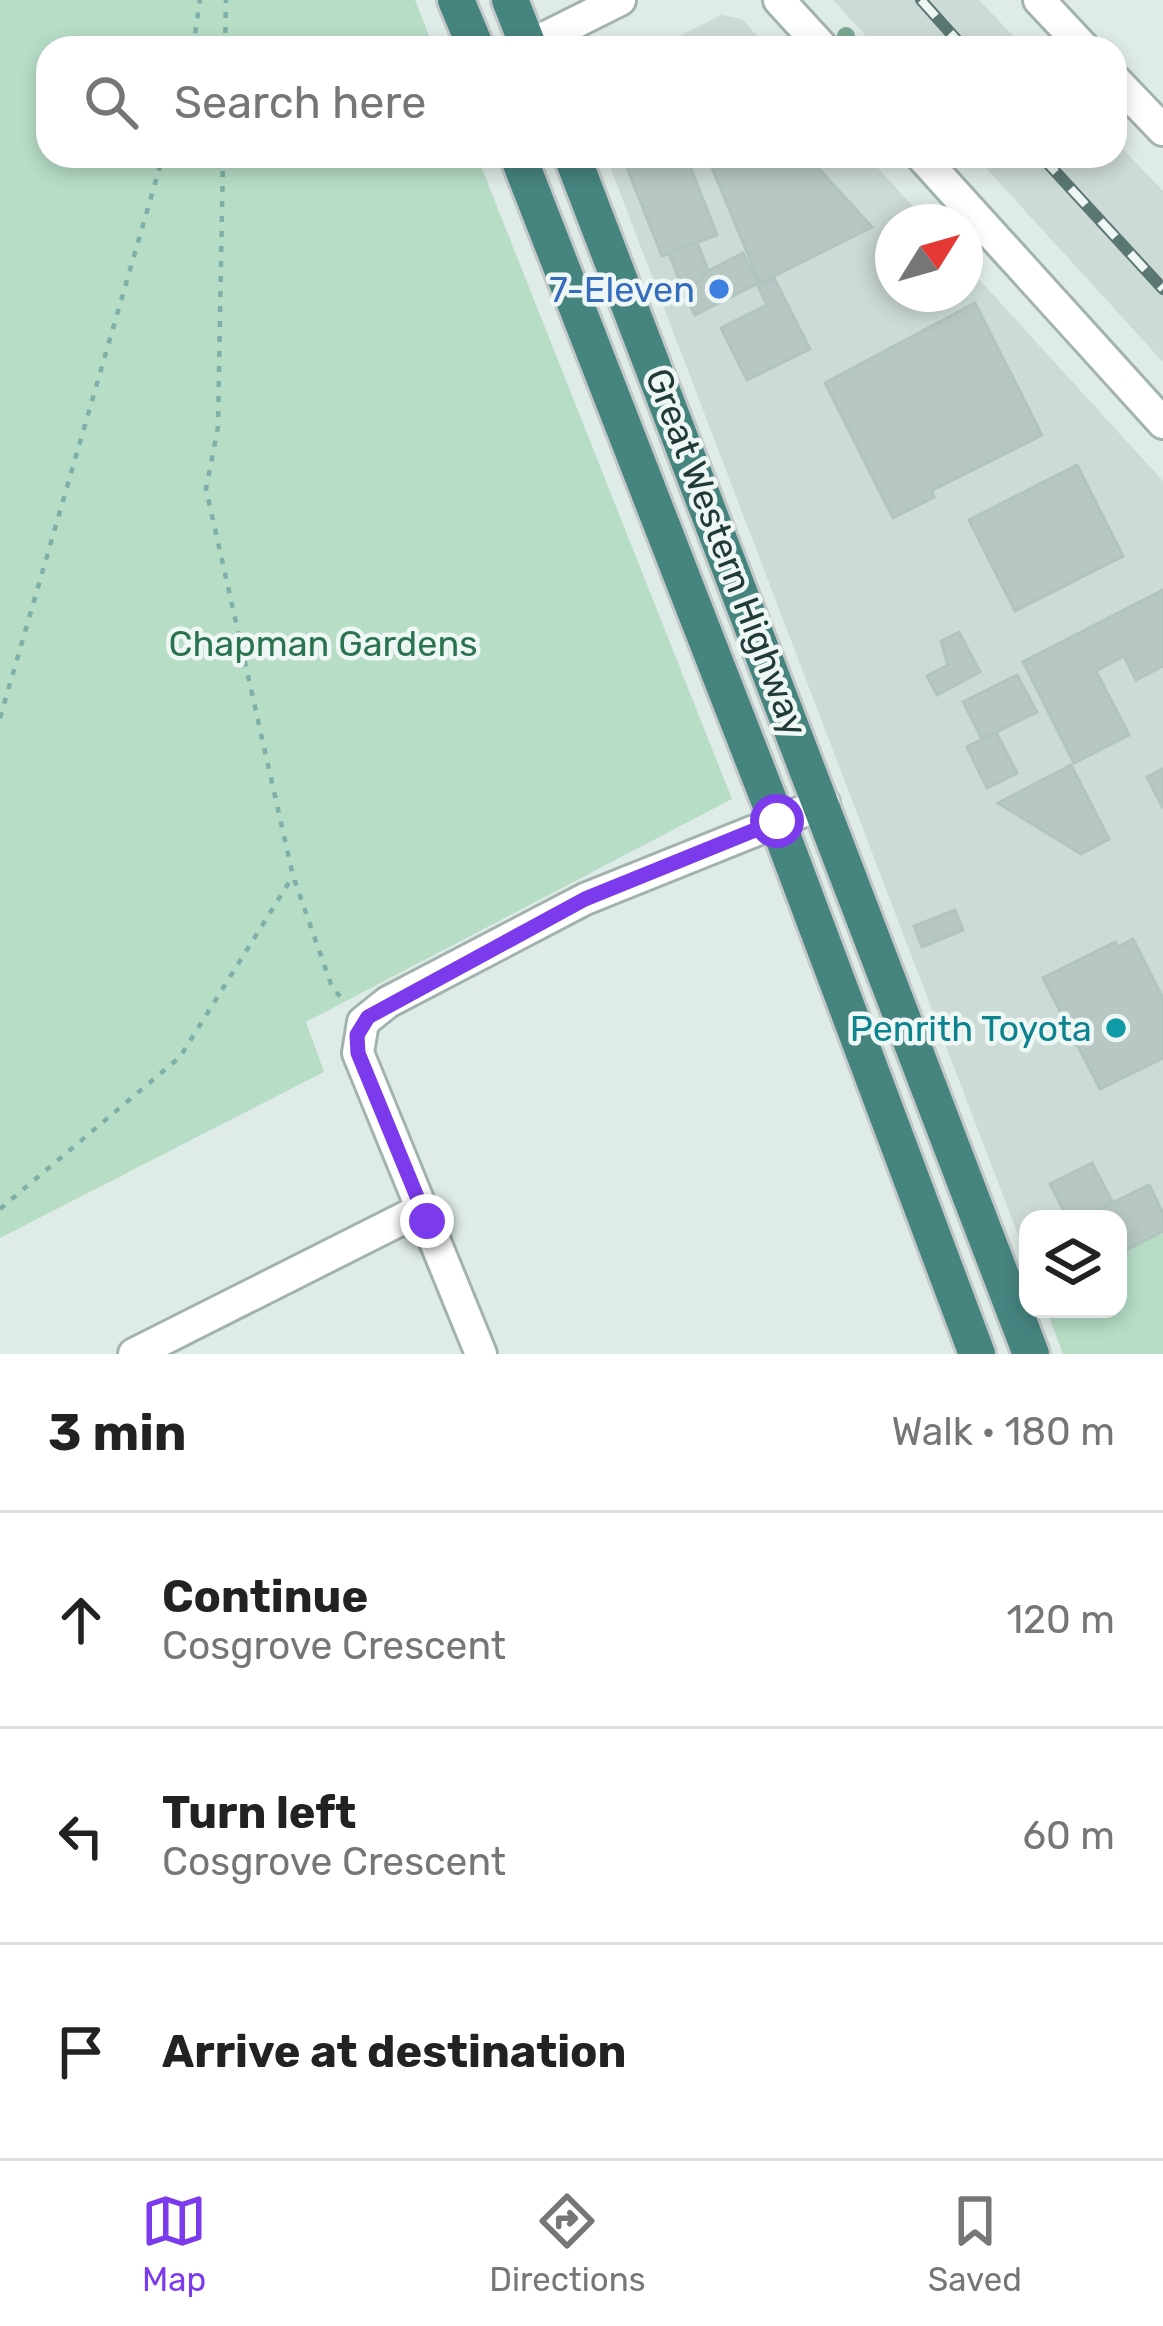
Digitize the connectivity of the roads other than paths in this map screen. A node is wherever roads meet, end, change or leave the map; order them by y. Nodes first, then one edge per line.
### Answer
1 (456, 0) edge
2 (510, 0) edge
3 (620, 0) edge
4 (779, 0) edge
5 (1039, 0) edge
6 (471, 36) edge
7 (523, 36) edge
8 (549, 36) edge
9 (812, 36) edge
10 (1073, 36) edge
11 (1127, 92) edge
12 (1163, 130) edge
13 (523, 168) edge
14 (577, 168) edge
15 (932, 168) edge
16 (1163, 423) edge
17 (824, 803) junction
18 (777, 821) junction
19 (422, 1209) junction
20 (134, 1354) edge
21 (481, 1354) edge
22 (977, 1354) edge
23 (1031, 1354) edge

1 - 6 highway
2 - 7 highway
3 - 8 street
4 - 9 street
5 - 10 street
11 - 12 street
13 - 18 highway, Great Western Highway
14 - 17 highway, Great Western Highway
15 - 16 street
17 - 18 street
17 - 23 highway, Great Western Highway
18 - 19 street
18 - 22 highway, Great Western Highway
19 - 20 street
19 - 21 street

